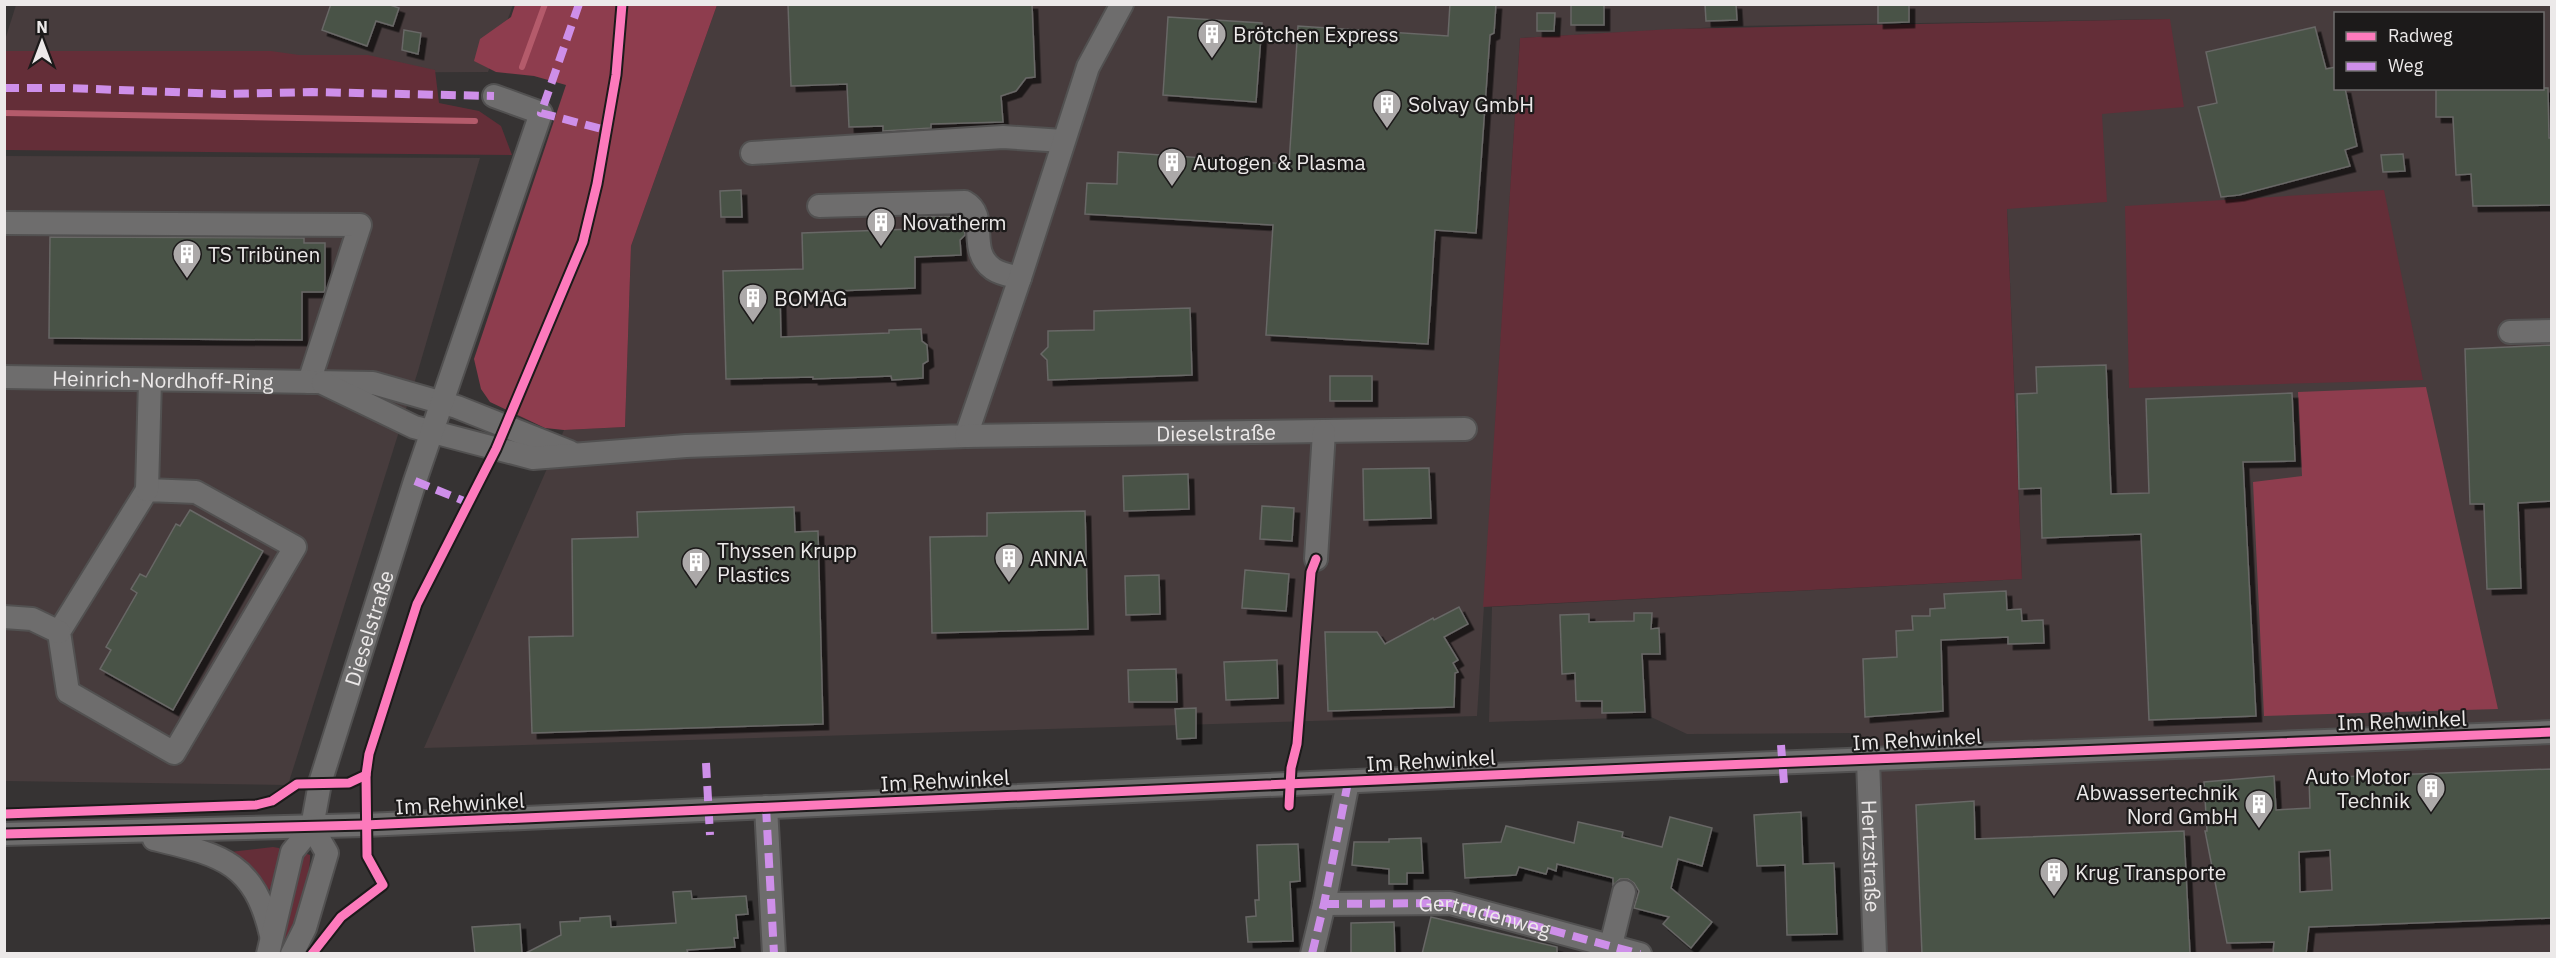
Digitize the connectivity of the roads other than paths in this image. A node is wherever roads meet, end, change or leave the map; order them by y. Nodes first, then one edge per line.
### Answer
1 (1122, 4) edge
2 (494, 96) dead end
3 (1063, 141) junction
4 (752, 153) dead end
5 (819, 206) dead end
6 (4, 223) edge
7 (1020, 278) junction
8 (2552, 331) edge
9 (2510, 332) dead end
10 (4, 376) edge
11 (150, 380) junction
12 (316, 382) junction
13 (442, 403) junction
14 (1465, 429) dead end
15 (1324, 432) junction
16 (432, 433) junction
17 (966, 436) junction
18 (574, 453) junction
19 (147, 490) junction
20 (1316, 560) dead end
21 (4, 617) edge
22 (59, 632) junction
23 (2552, 732) edge
24 (1868, 760) junction
25 (1348, 782) junction
26 (766, 807) junction
27 (312, 827) junction
28 (120, 831) junction
29 (4, 834) edge
30 (1624, 892) dead end
31 (1324, 904) junction
32 (1611, 945) junction
33 (270, 946) edge
34 (292, 954) edge
35 (774, 954) edge
36 (1312, 954) edge
37 (1640, 954) edge
38 (1875, 954) edge

1 - 3 street
2 - 13 street, Dieselstraße
3 - 4 street
3 - 7 street
5 - 7 street
6 - 12 street
7 - 17 street
8 - 9 street
10 - 11 street, Heinrich-Nordhoff-Ring
11 - 12 street, Heinrich-Nordhoff-Ring
11 - 19 street
12 - 13 street, Heinrich-Nordhoff-Ring
12 - 16 street, Heinrich-Nordhoff-Ring
13 - 16 street, Dieselstraße
13 - 18 street, Dieselstraße
14 - 15 street, Dieselstraße
15 - 17 street, Dieselstraße
15 - 20 street
16 - 18 street, Dieselstraße
16 - 27 street, Dieselstraße
17 - 18 street, Dieselstraße
19 - 22 street
19 - 22 street
21 - 22 street
23 - 24 street, Im Rehwinkel
24 - 25 street, Im Rehwinkel
24 - 38 street, Hertzstraße
25 - 26 street, Im Rehwinkel
25 - 31 street
26 - 27 street, Im Rehwinkel
26 - 35 street
27 - 28 street, Im Rehwinkel
27 - 33 street
27 - 34 street
28 - 29 street, Im Rehwinkel
28 - 33 street
30 - 32 street
31 - 32 street, Gertrudenweg
31 - 36 street
32 - 37 street, Gertrudenweg

